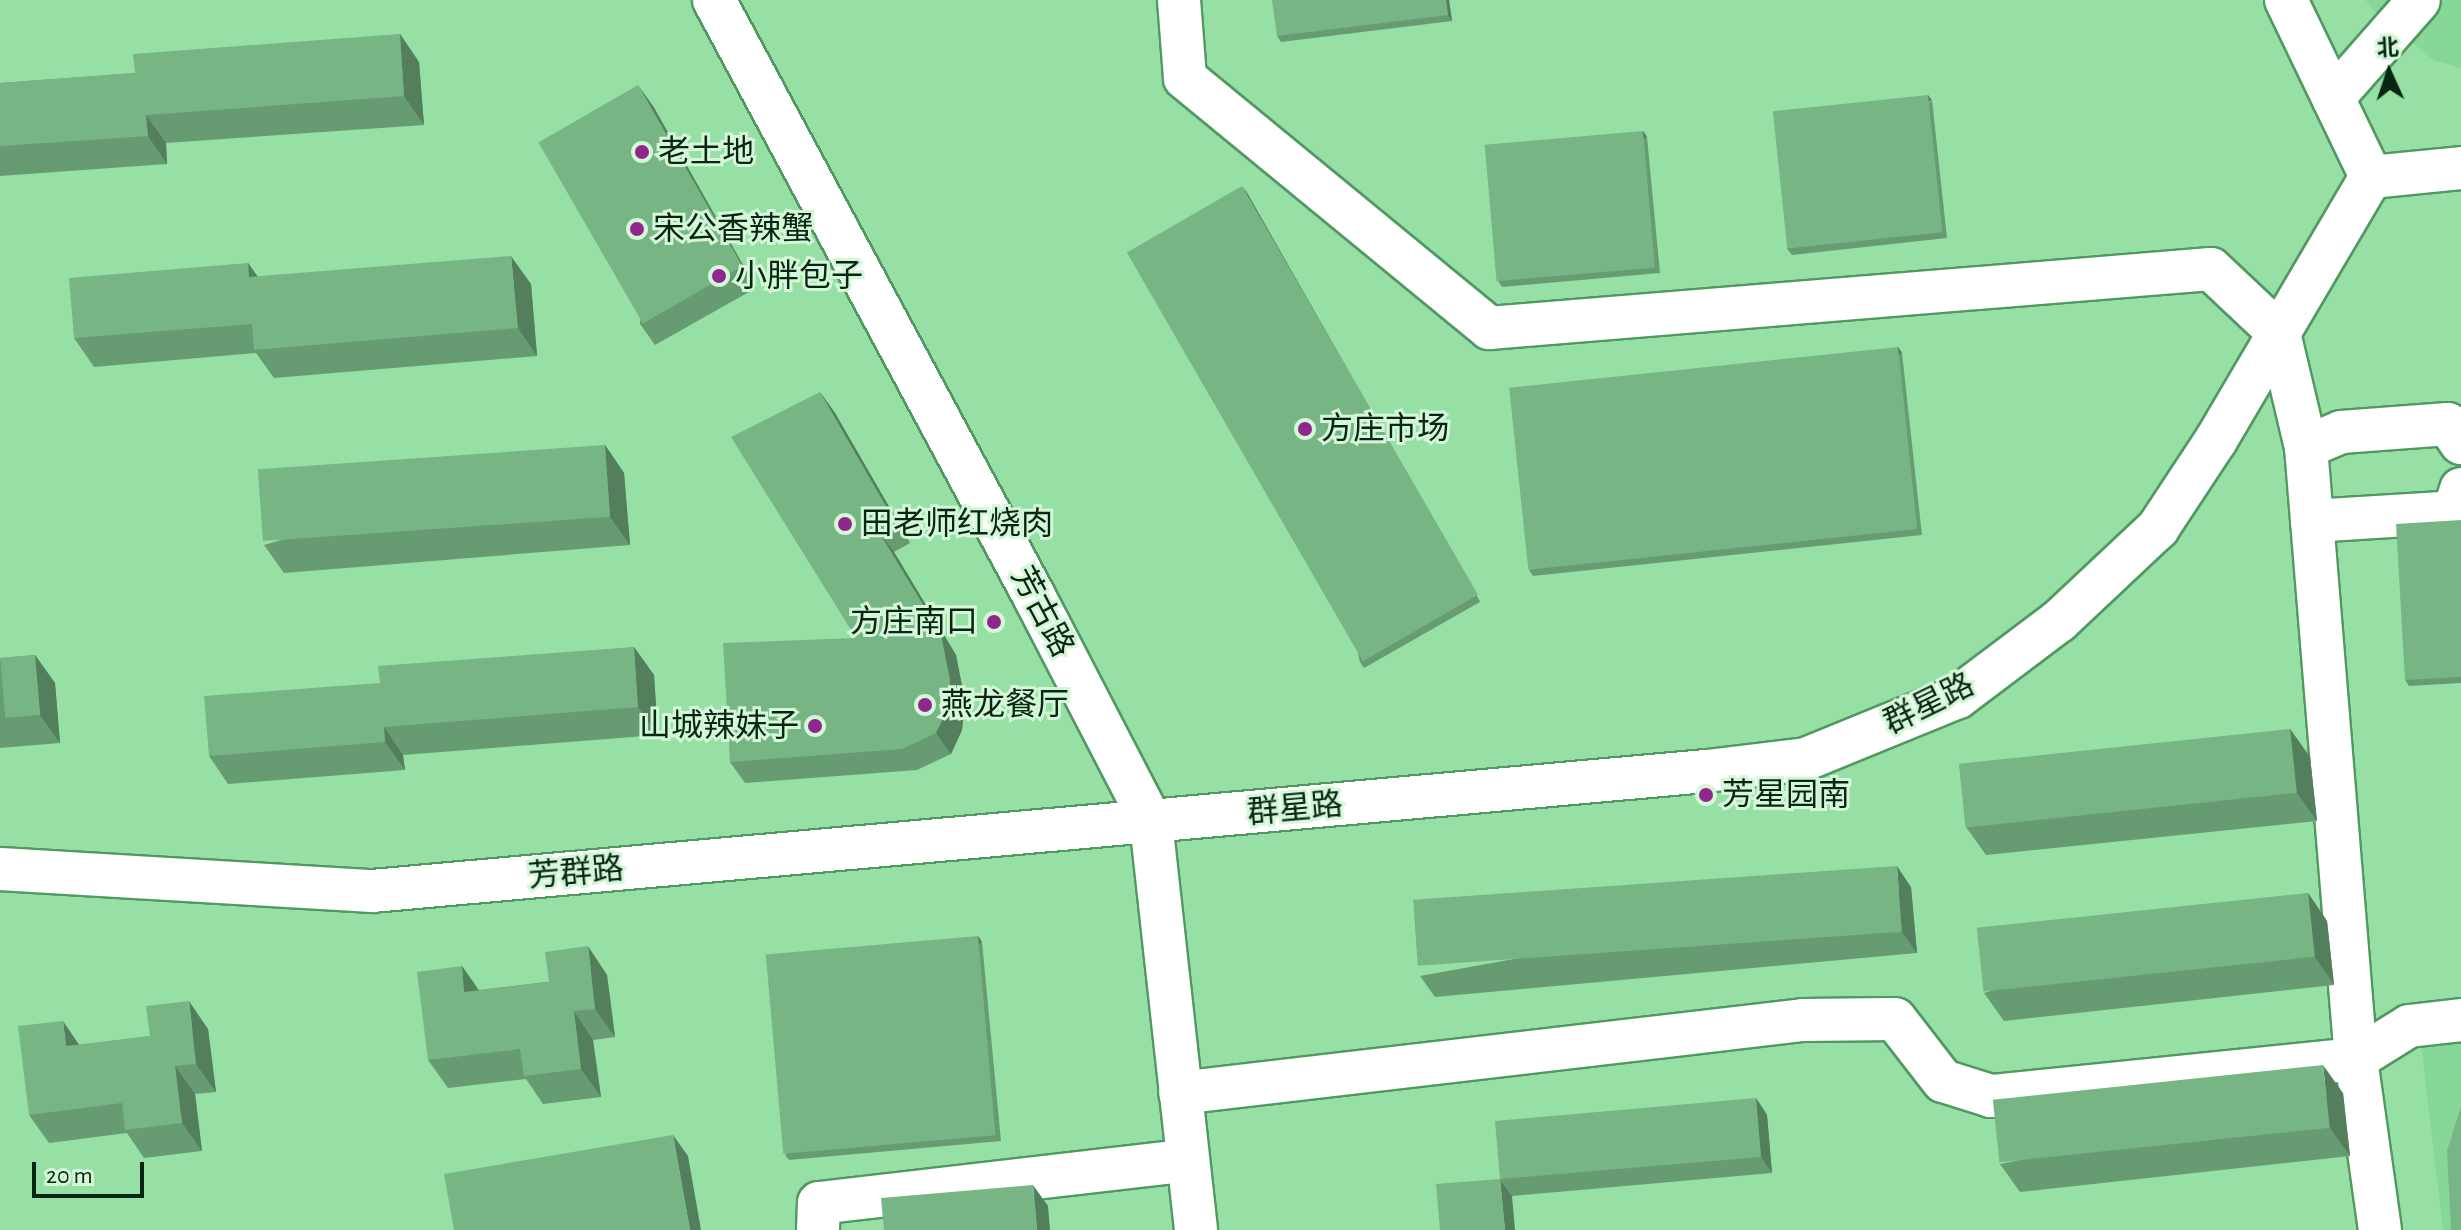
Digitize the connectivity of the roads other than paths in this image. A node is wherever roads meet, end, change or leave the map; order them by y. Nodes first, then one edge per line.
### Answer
1 (714, 0) edge
2 (1179, 0) edge
3 (2286, 0) edge
4 (2419, 0) edge
5 (2333, 98) junction
6 (2461, 168) edge
7 (2371, 177) junction
8 (2279, 333) junction
9 (2461, 443) edge
10 (2306, 447) junction
11 (2461, 489) edge
12 (2312, 521) junction
13 (1151, 822) junction
14 (0, 869) edge
15 (2461, 1020) edge
16 (2356, 1059) junction
17 (1180, 1093) junction
18 (1188, 1160) junction
19 (818, 1230) edge
20 (1196, 1230) edge
21 (2380, 1230) edge

1 - 13 street, 芳古路
2 - 8 street
3 - 5 street
4 - 5 street
5 - 7 street
6 - 7 street
7 - 8 street, 群星路
8 - 10 street
8 - 13 street, 群星路
9 - 10 street
10 - 12 street
11 - 12 street
12 - 16 street
13 - 14 street, 芳群路
13 - 17 street, 芳古路
15 - 16 street
16 - 17 street
16 - 21 street
17 - 18 street, 芳古路
18 - 19 street
18 - 20 street, 芳古路

